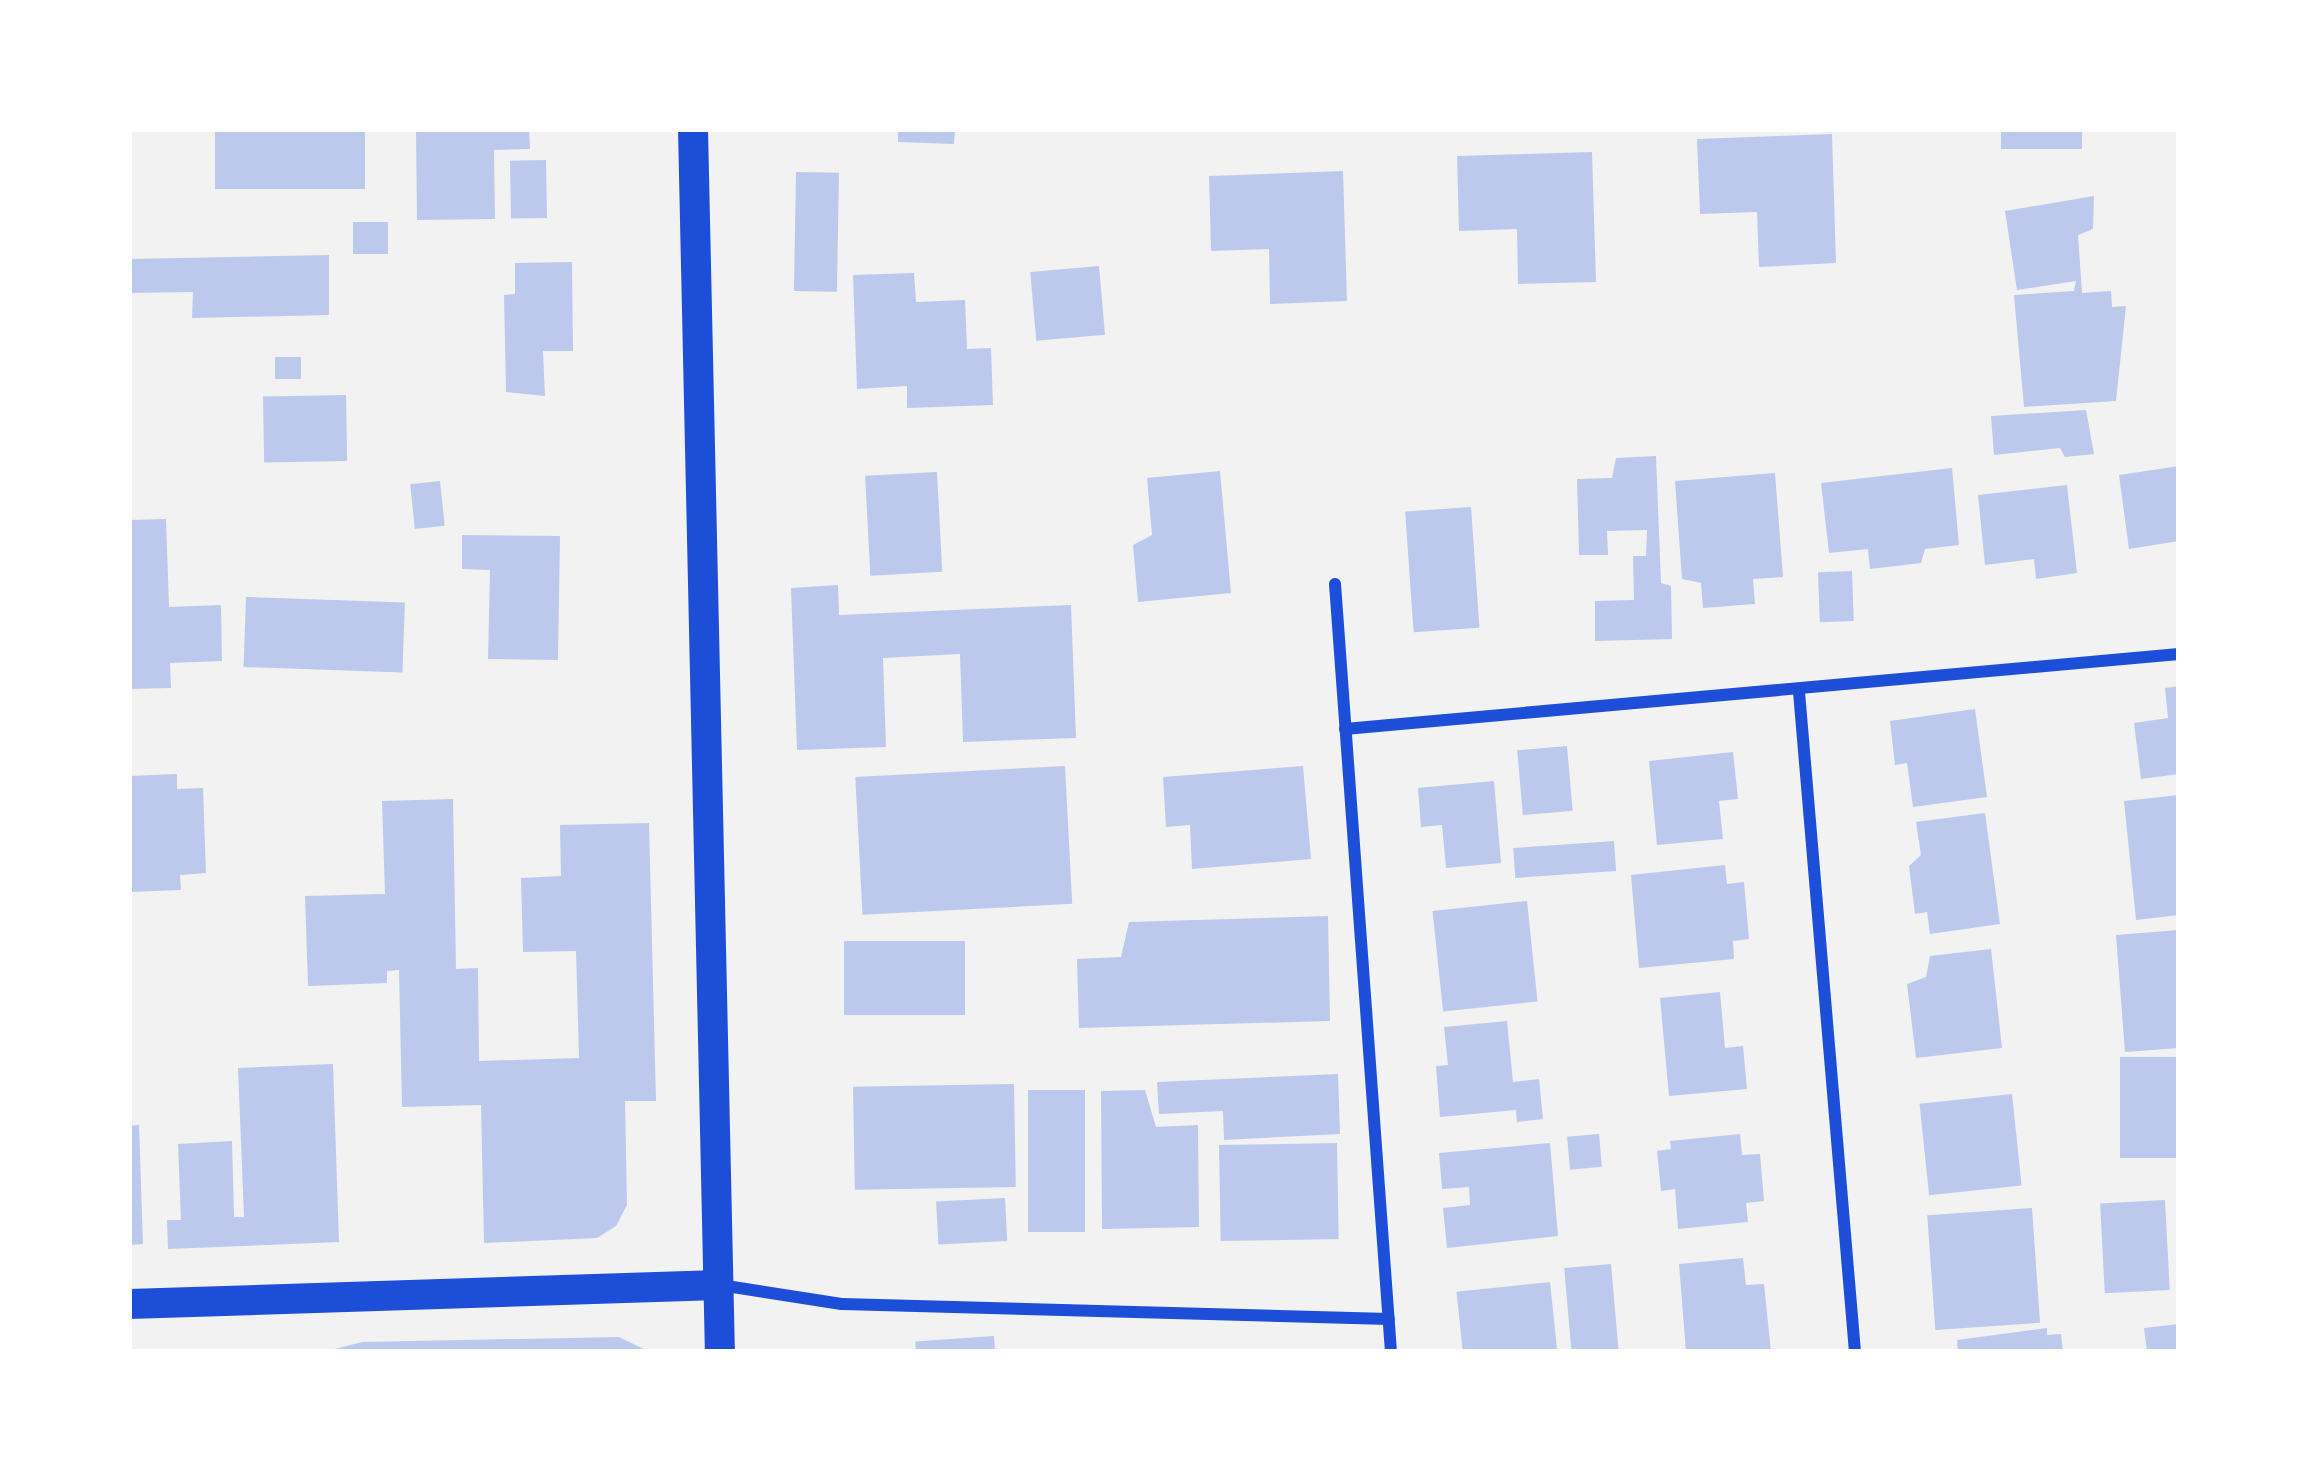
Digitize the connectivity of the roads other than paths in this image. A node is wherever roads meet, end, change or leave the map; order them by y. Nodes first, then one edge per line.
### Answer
1 (693, 129) edge
2 (1335, 584) dead end
3 (2179, 654) edge
4 (1799, 692) junction
5 (1345, 729) junction
6 (719, 1285) junction
7 (129, 1304) edge
8 (1389, 1319) junction
9 (720, 1352) edge
10 (1391, 1352) edge
11 (1855, 1352) edge

1 - 6 main road
2 - 5 street
3 - 4 street
4 - 5 street
4 - 11 street
5 - 8 street
6 - 7 main road
6 - 8 street
6 - 9 main road
8 - 10 street

